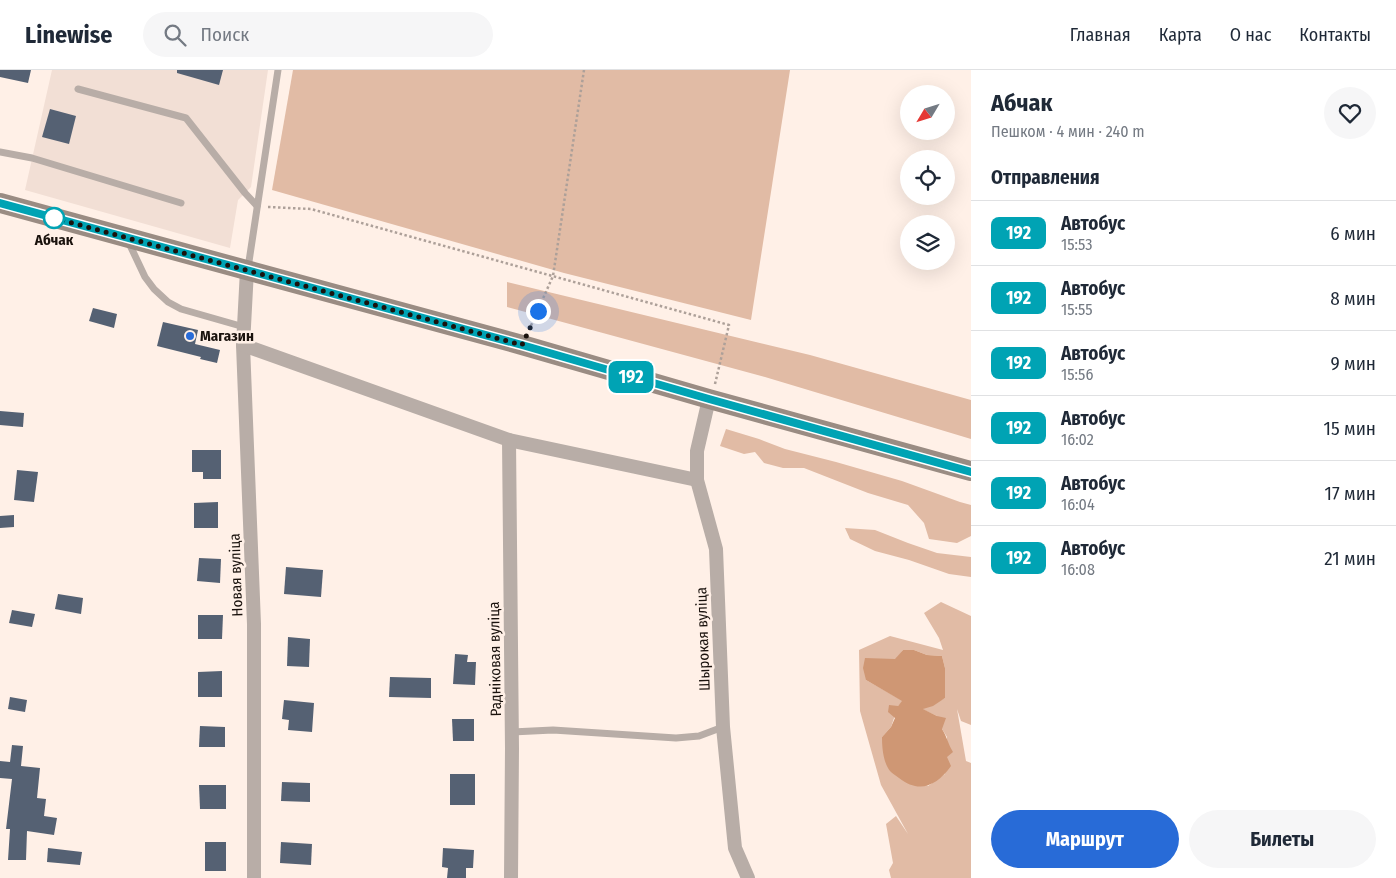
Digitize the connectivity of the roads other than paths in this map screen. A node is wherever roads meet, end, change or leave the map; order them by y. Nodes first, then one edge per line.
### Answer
1 (278, 70) edge
2 (78, 90) dead end
3 (0, 152) edge
4 (0, 203) edge
5 (181, 203) dead end
6 (257, 206) junction
7 (126, 238) junction
8 (247, 270) junction
9 (244, 327) junction
10 (243, 345) junction
11 (709, 399) junction
12 (509, 440) junction
13 (971, 472) edge
14 (697, 480) junction
15 (723, 727) junction
16 (512, 732) junction
17 (254, 878) edge
18 (511, 878) edge
19 (748, 878) edge

1 - 6 lane
2 - 6 lane
3 - 5 lane
4 - 7 main road
6 - 8 lane
7 - 8 main road
7 - 9 lane
8 - 9 street, Новая вуліца
8 - 11 main road
9 - 10 street, Новая вуліца
10 - 12 street
10 - 17 street, Новая вуліца
11 - 13 main road
11 - 14 street, Шырокая вуліца
12 - 14 street
12 - 16 street, Радніковая вуліца
14 - 15 street, Шырокая вуліца
15 - 16 lane
15 - 19 street, Шырокая вуліца
16 - 18 street, Радніковая вуліца

